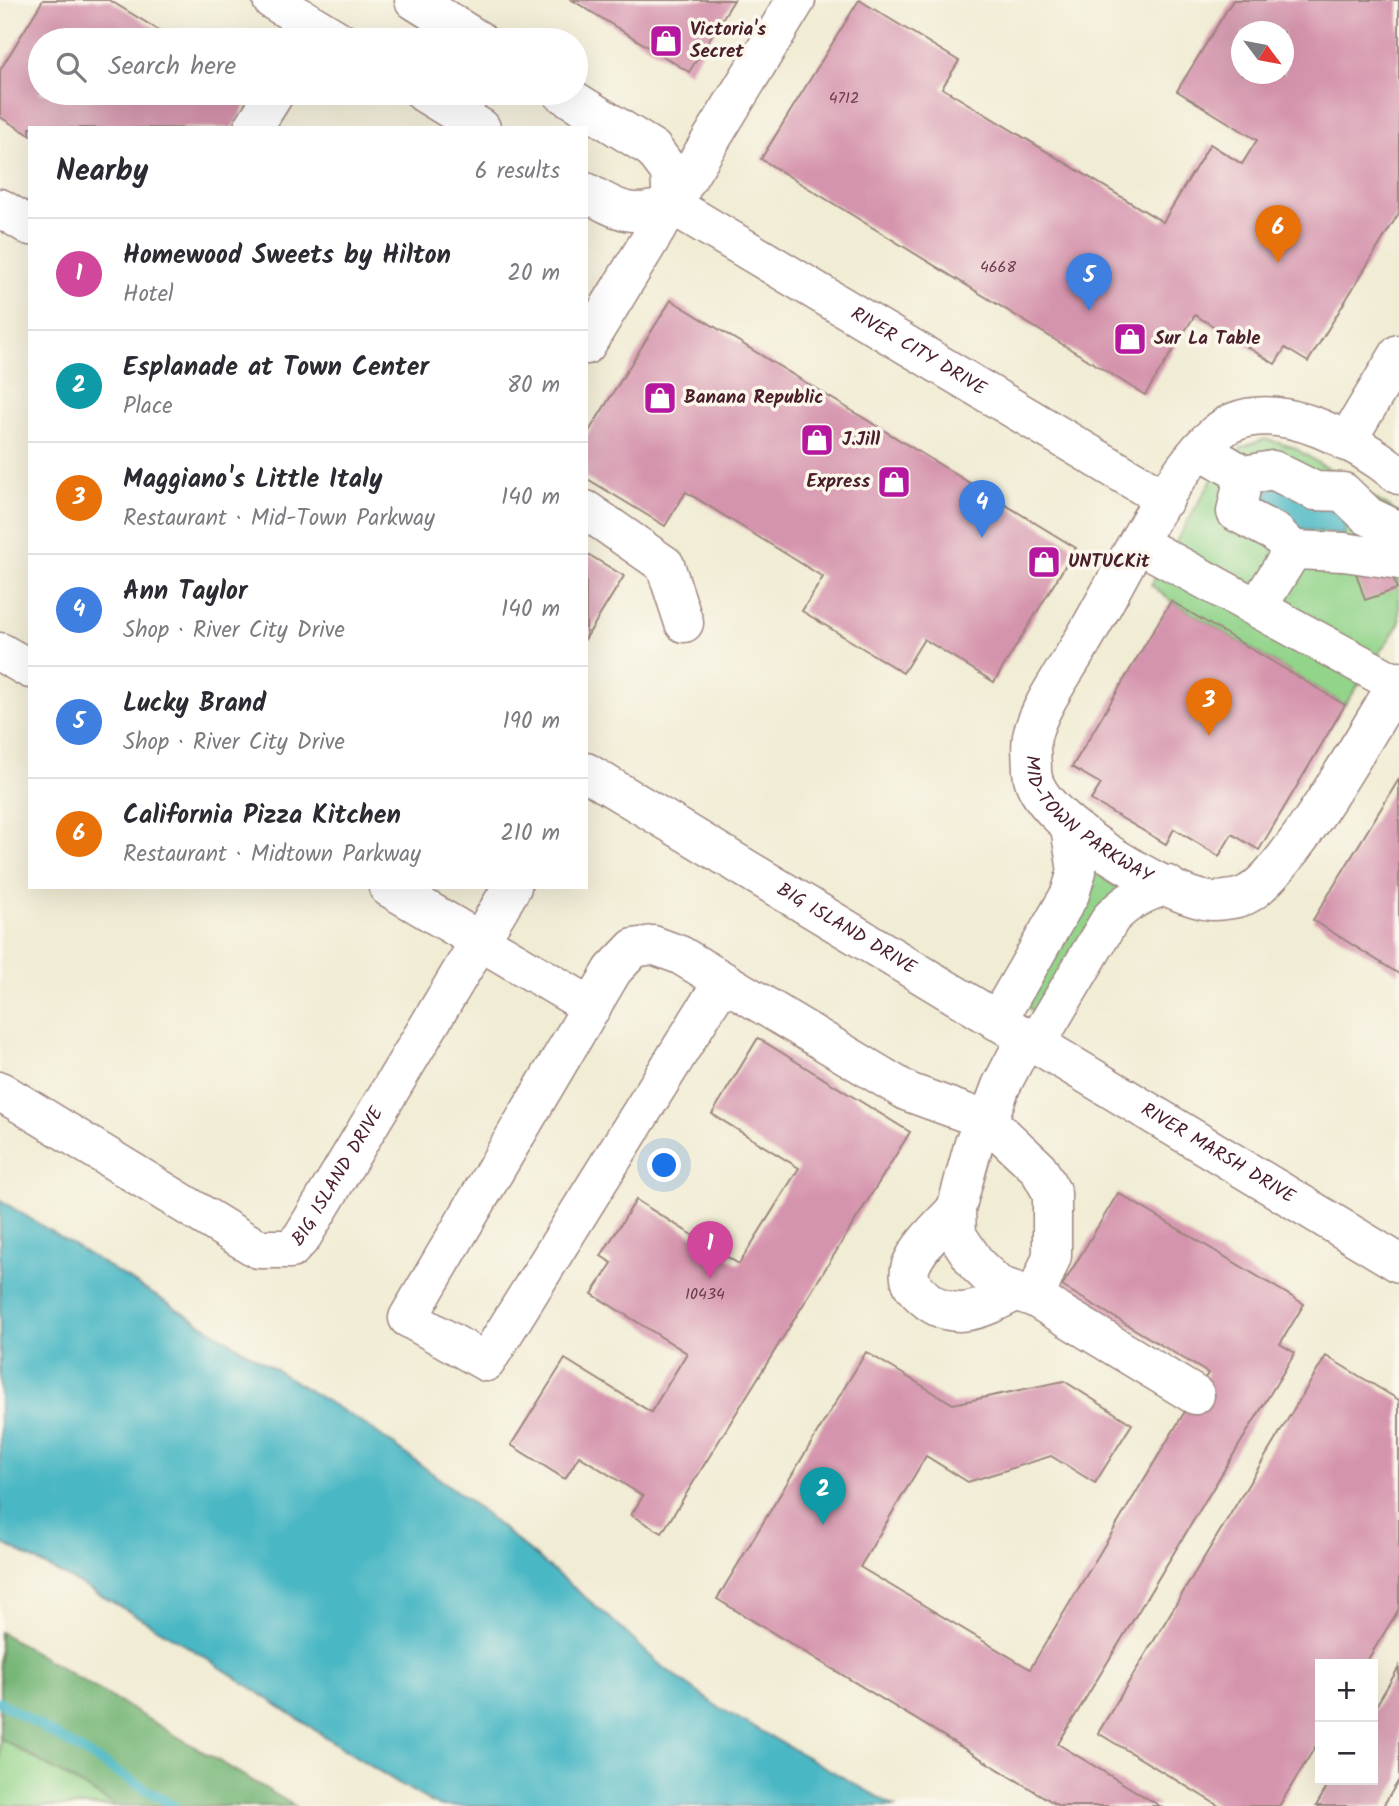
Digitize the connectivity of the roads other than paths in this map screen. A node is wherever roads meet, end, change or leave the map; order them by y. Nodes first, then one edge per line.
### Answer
1 (272, 0) edge
2 (414, 0) edge
3 (796, 0) edge
4 (323, 27) edge
5 (459, 28) edge
6 (267, 105) edge
7 (444, 105) edge
8 (582, 105) edge
9 (254, 126) edge
10 (478, 126) edge
11 (588, 193) edge
12 (672, 205) junction
13 (0, 208) edge
14 (28, 225) edge
15 (588, 342) edge
16 (1399, 354) edge
17 (1286, 418) junction
18 (1346, 442) junction
19 (1200, 449) junction
20 (1396, 467) edge
21 (1259, 472) junction
22 (1315, 491) junction
23 (1165, 499) junction
24 (588, 511) edge
25 (1399, 531) edge
26 (1284, 541) junction
27 (1139, 544) junction
28 (1399, 560) edge
29 (1257, 608) junction
30 (684, 623) dead end
31 (0, 652) edge
32 (28, 668) edge
33 (1398, 682) edge
34 (588, 773) edge
35 (1070, 827) junction
36 (1168, 885) junction
37 (391, 889) edge
38 (511, 889) edge
39 (479, 942) junction
40 (723, 981) junction
41 (592, 1007) junction
42 (1020, 1034) junction
43 (0, 1091) edge
44 (988, 1121) junction
45 (956, 1209) junction
46 (1399, 1263) edge
47 (1012, 1299) junction
48 (1195, 1395) dead end

1 - 4 street
2 - 5 street
3 - 12 street
6 - 9 street
7 - 10 street
8 - 12 street
11 - 12 street
12 - 15 street
12 - 23 street, RIVER CITY DRIVE
13 - 14 street
16 - 18 street
17 - 18 street, MID-TOWN PARKWAY
17 - 19 street, MID-TOWN PARKWAY
17 - 21 street
18 - 20 street, MID-TOWN PARKWAY
19 - 21 street
19 - 23 street, MID-TOWN PARKWAY
21 - 22 street
21 - 26 street
22 - 25 street
22 - 26 street
23 - 27 street, MID-TOWN PARKWAY
24 - 30 street
26 - 28 street
26 - 29 street
27 - 29 street
27 - 35 street, MID-TOWN PARKWAY
29 - 33 street
31 - 32 street
33 - 36 street, MID-TOWN PARKWAY
34 - 42 street, BIG ISLAND DRIVE
35 - 36 street, MID-TOWN PARKWAY
35 - 42 street
36 - 42 street
37 - 39 street
38 - 39 street, BIG ISLAND DRIVE
39 - 41 street
39 - 43 street, BIG ISLAND DRIVE
40 - 41 street
40 - 41 street
40 - 44 street
42 - 44 street
42 - 46 street, RIVER MARSH DRIVE
44 - 45 street
44 - 47 street
45 - 47 street
45 - 47 street
47 - 48 street

